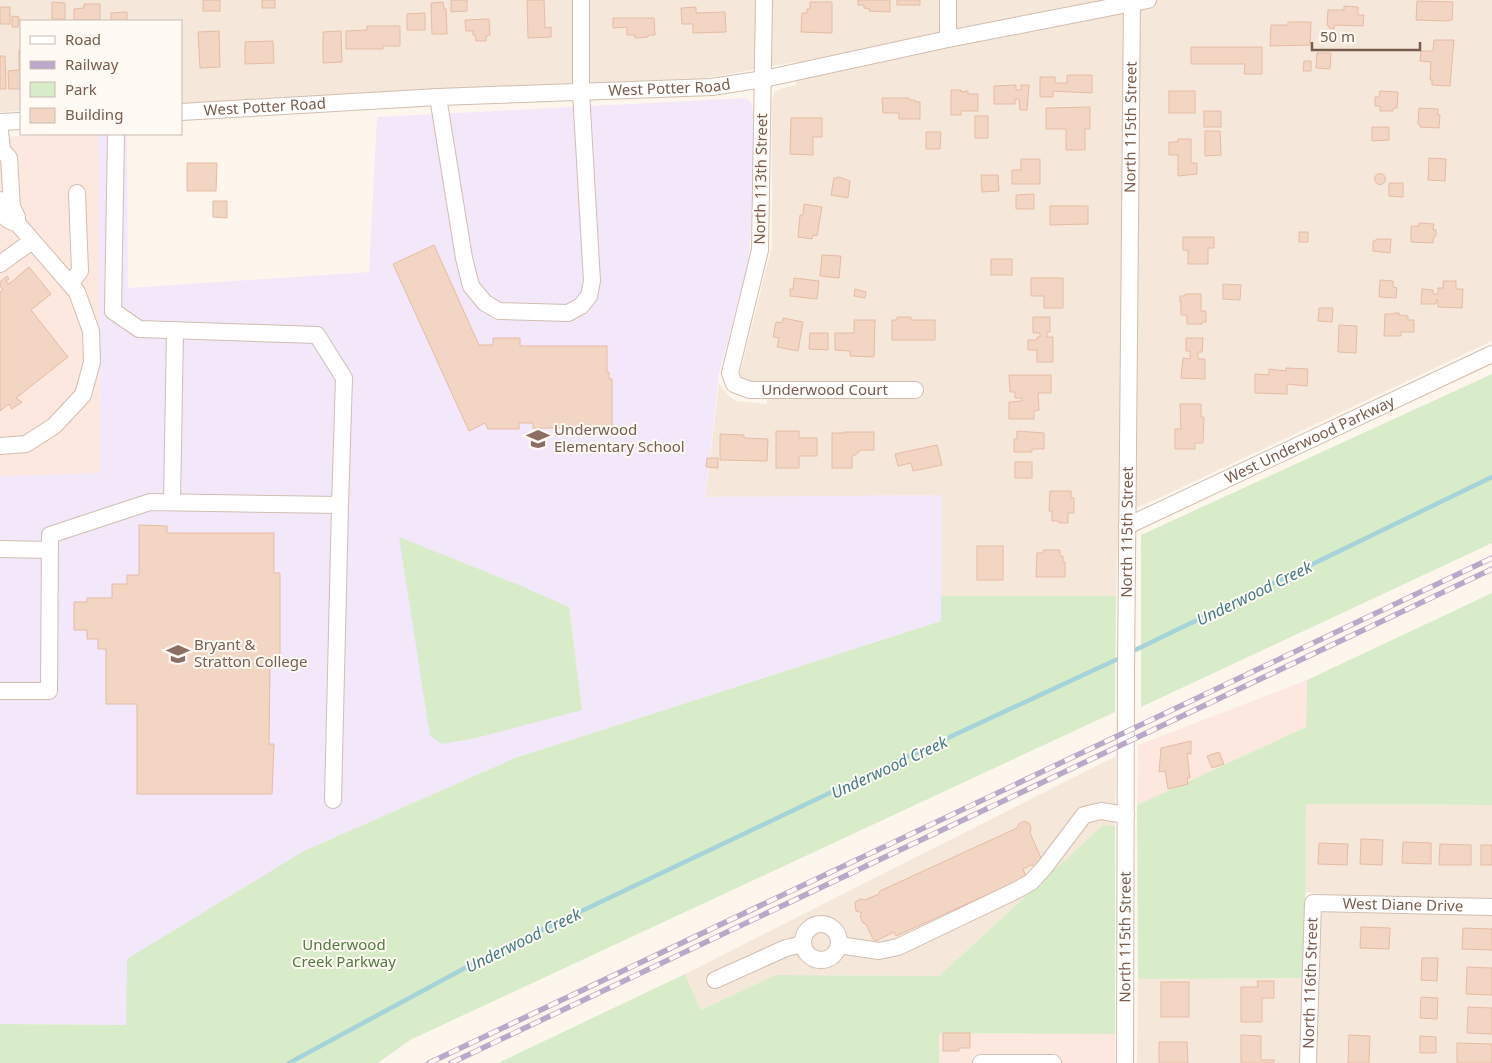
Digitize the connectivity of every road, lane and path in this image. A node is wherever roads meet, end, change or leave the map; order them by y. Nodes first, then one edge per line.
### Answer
1 (581, 0) edge
2 (764, 0) edge
3 (948, 0) edge
4 (1148, 0) edge
5 (1132, 2) edge
6 (948, 39) junction
7 (764, 79) junction
8 (581, 92) junction
9 (438, 97) junction
10 (182, 112) edge
11 (20, 121) edge
12 (0, 122) edge
13 (0, 131) edge
14 (116, 135) edge
15 (1, 152) edge
16 (77, 193) dead end
17 (0, 200) edge
18 (17, 223) junction
19 (32, 241) junction
20 (0, 264) edge
21 (70, 284) junction
22 (113, 310) junction
23 (84, 313) junction
24 (175, 330) junction
25 (1492, 354) edge
26 (734, 384) joint
27 (915, 390) dead end
28 (0, 446) edge
29 (172, 502) junction
30 (340, 505) junction
31 (1128, 526) junction
32 (0, 549) edge
33 (50, 550) junction
34 (0, 691) edge
35 (333, 800) dead end
36 (1126, 815) junction
37 (1314, 903) joint
38 (1492, 907) edge
39 (802, 944) junction
40 (839, 945) junction
41 (715, 980) dead end
42 (981, 1063) edge
43 (1053, 1063) edge
44 (1125, 1063) edge
45 (1308, 1063) edge

1 - 8 street
2 - 7 street, North 113th Street
3 - 6 street
4 - 5 street, West Potter Road
5 - 6 street, West Potter Road
5 - 31 street, North 115th Street
6 - 7 street, West Potter Road
7 - 8 street, West Potter Road
7 - 26 street, North 113th Street
8 - 9 street, West Potter Road
8 - 9 street
9 - 10 street, West Potter Road
11 - 12 street
13 - 15 street
14 - 22 street
15 - 18 street
16 - 21 street
17 - 18 street
18 - 19 street
19 - 20 street
19 - 21 street
21 - 23 street
22 - 23 street
22 - 24 street
23 - 28 street
24 - 29 street
24 - 30 street
25 - 31 street, West Underwood Parkway
26 - 27 street, Underwood Court
29 - 30 street
29 - 33 street
30 - 35 street
31 - 36 street, North 115th Street
32 - 33 street
33 - 34 street
36 - 40 street
36 - 44 street, North 115th Street
37 - 38 street, West Diane Drive
37 - 45 street, North 116th Street
39 - 40 street
39 - 40 street
39 - 41 street
42 - 43 street

